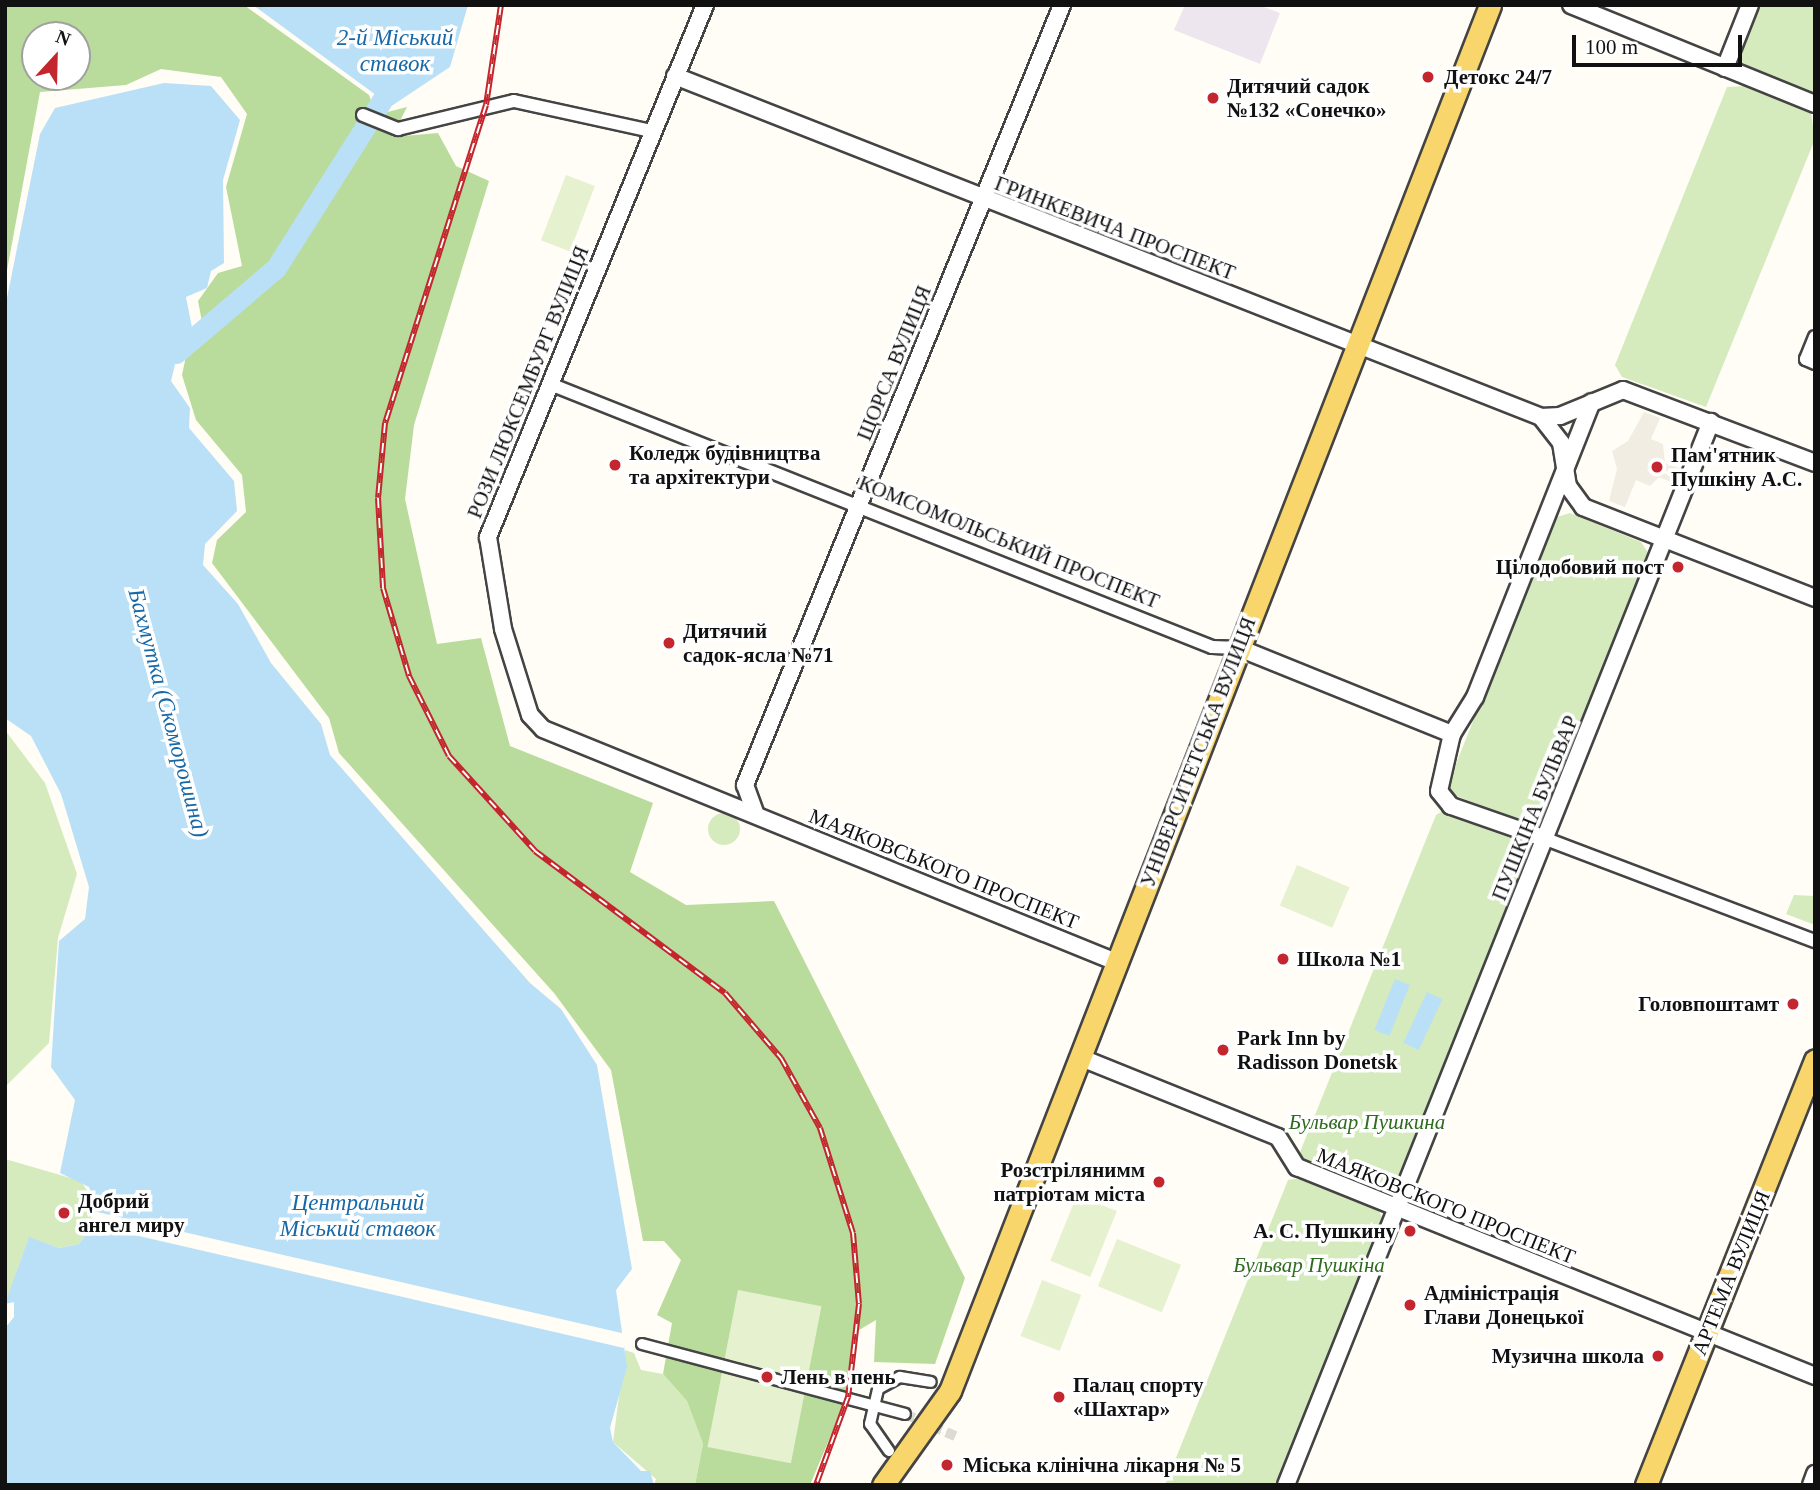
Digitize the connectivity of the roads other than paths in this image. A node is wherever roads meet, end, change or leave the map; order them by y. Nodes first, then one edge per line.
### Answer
1 (705, 5) edge
2 (1062, 5) edge
3 (1490, 5) edge
4 (1571, 5) edge
5 (1750, 5) edge
6 (1725, 68) junction
7 (675, 76) junction
8 (1815, 104) edge
9 (363, 115) dead end
10 (652, 131) junction
11 (984, 200) junction
12 (1815, 337) edge
13 (1357, 345) junction
14 (1815, 363) edge
15 (550, 384) junction
16 (1592, 402) junction
17 (1541, 417) junction
18 (1711, 422) junction
19 (1815, 463) edge
20 (1567, 464) junction
21 (859, 505) junction
22 (1665, 539) junction
23 (1815, 598) edge
24 (1239, 648) junction
25 (1452, 734) junction
26 (745, 785) junction
27 (721, 801) junction
28 (756, 815) junction
29 (1546, 839) junction
30 (1815, 941) edge
31 (1116, 962) junction
32 (1079, 1057) junction
33 (1815, 1060) edge
34 (1398, 1209) junction
35 (1706, 1335) junction
36 (642, 1343) dead end
37 (1815, 1376) edge
38 (931, 1382) dead end
39 (871, 1402) junction
40 (905, 1414) tunnel mouth
41 (889, 1451) dead end
42 (1815, 1474) edge
43 (883, 1485) edge
44 (1286, 1485) edge
45 (1646, 1485) edge
46 (1811, 1485) edge

1 - 7 street, РОЗИ ЛЮКСЕМБУРГ ВУЛИЦЯ
2 - 11 street, ЩОРСА ВУЛИЦЯ
3 - 13 main road, УНІВЕРСИТЕТСЬКА ВУЛИЦЯ
4 - 6 street
5 - 6 street
6 - 8 street
7 - 10 street, РОЗИ ЛЮКСЕМБУРГ ВУЛИЦЯ
7 - 11 street, ГРИНКЕВИЧА ПРОСПЕКТ
9 - 10 street
10 - 15 street, РОЗИ ЛЮКСЕМБУРГ ВУЛИЦЯ
11 - 13 street, ГРИНКЕВИЧА ПРОСПЕКТ
11 - 21 street, ЩОРСА ВУЛИЦЯ
12 - 14 street
13 - 17 street, ГРИНКЕВИЧА ПРОСПЕКТ
13 - 24 main road, УНІВЕРСИТЕТСЬКА ВУЛИЦЯ
15 - 21 street, КОМСОМОЛЬСЬКИЙ ПРОСПЕКТ
15 - 27 street, РОЗИ ЛЮКСЕМБУРГ ВУЛИЦЯ
16 - 17 street
16 - 18 street
16 - 20 street
17 - 20 street
18 - 19 street
18 - 22 street, ПУШКІНА БУЛЬВАР
20 - 22 street
20 - 25 street
21 - 24 street, КОМСОМОЛЬСЬКИЙ ПРОСПЕКТ
21 - 26 street, ЩОРСА ВУЛИЦЯ
22 - 23 street
22 - 29 street, ПУШКІНА БУЛЬВАР
24 - 25 street, КОМСОМОЛЬСЬКИЙ ПРОСПЕКТ
24 - 31 main road, УНІВЕРСИТЕТСЬКА ВУЛИЦЯ
25 - 29 street
26 - 27 street
26 - 28 street
27 - 28 street, РОЗИ ЛЮКСЕМБУРГ ВУЛИЦЯ
28 - 31 street, МАЯКОВСЬКОГО ПРОСПЕКТ
29 - 30 street
29 - 34 street, ПУШКІНА БУЛЬВАР
31 - 32 main road, УНІВЕРСИТЕТСЬКА ВУЛИЦЯ
32 - 34 street, МАЯКОВСКОГО ПРОСПЕКТ
32 - 43 main road, УНІВЕРСИТЕТСЬКА ВУЛИЦЯ
33 - 35 main road, АРТЕМА ВУЛИЦЯ
34 - 35 street, МАЯКОВСКОГО ПРОСПЕКТ
34 - 44 street, ПУШКІНА БУЛЬВАР
35 - 37 street, МАЯКОВСКОГО ПРОСПЕКТ
35 - 45 main road, АРТЕМА ВУЛИЦЯ
36 - 39 street
38 - 39 street
39 - 40 street
39 - 41 street
42 - 46 street

